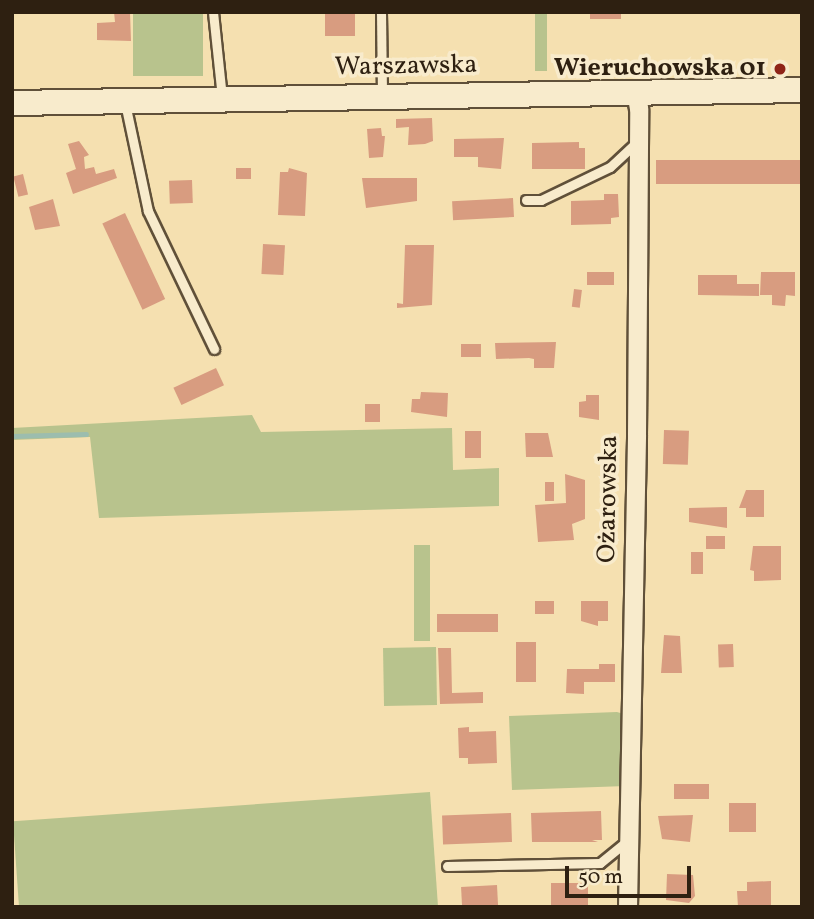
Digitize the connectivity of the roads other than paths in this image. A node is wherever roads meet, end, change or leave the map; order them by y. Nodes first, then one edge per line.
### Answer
1 (213, 12) edge
2 (382, 12) edge
3 (802, 90) edge
4 (636, 92) junction
5 (382, 97) junction
6 (222, 100) junction
7 (125, 101) junction
8 (12, 103) edge
9 (639, 140) junction
10 (526, 200) dead end
11 (214, 349) dead end
12 (630, 839) junction
13 (447, 866) dead end
14 (628, 907) edge

1 - 6 lane
2 - 5 lane
3 - 4 main road, Warszawska
4 - 5 main road, Warszawska
4 - 9 street, Ożarowska
5 - 6 main road, Warszawska
6 - 7 main road, Warszawska
7 - 8 main road, Warszawska
7 - 11 lane
9 - 10 lane
9 - 12 street, Ożarowska
12 - 13 lane
12 - 14 street, Ożarowska

